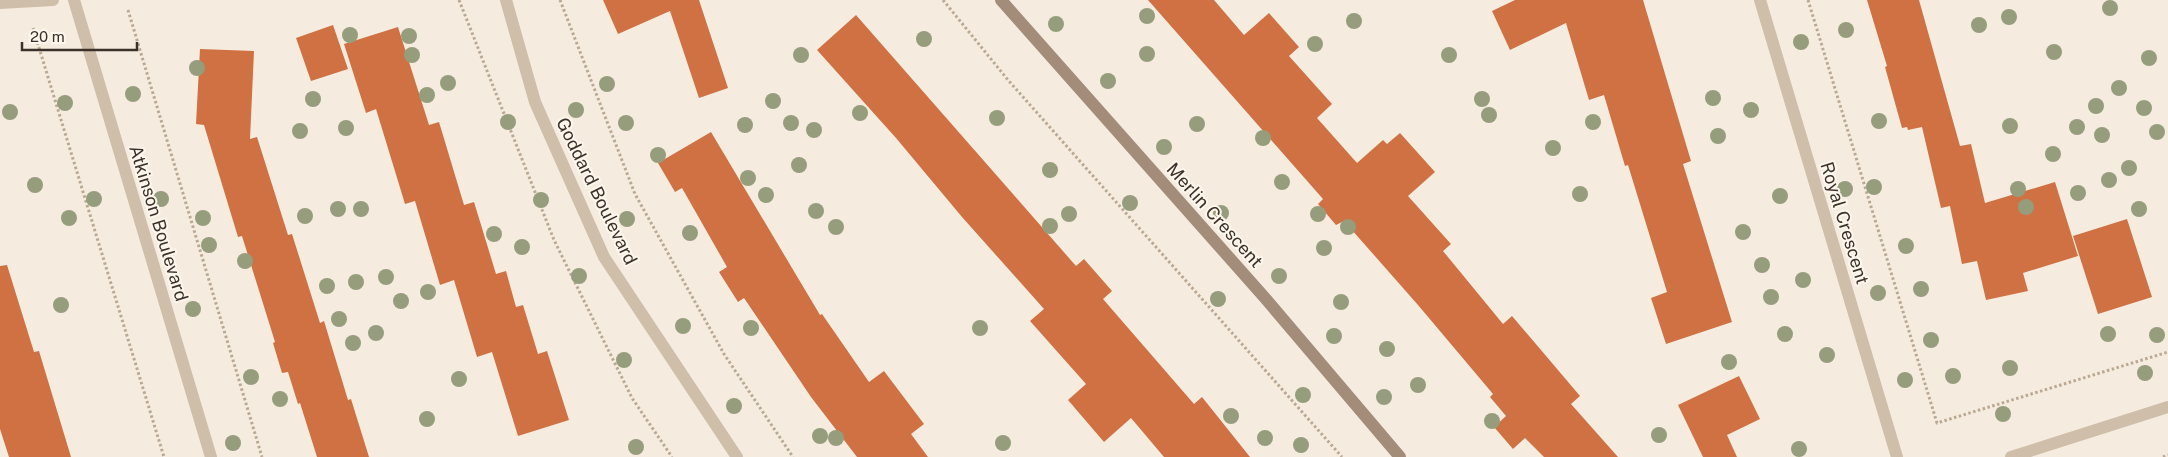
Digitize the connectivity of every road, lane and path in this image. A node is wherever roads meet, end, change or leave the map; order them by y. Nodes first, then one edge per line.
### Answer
1 (53, 0) edge
2 (74, 0) edge
3 (460, 0) edge
4 (506, 0) edge
5 (560, 0) edge
6 (943, 0) edge
7 (1001, 0) edge
8 (1760, 0) edge
9 (1808, 0) edge
10 (0, 3) edge
11 (128, 10) dead end
12 (34, 28) dead end
13 (2168, 352) edge
14 (2168, 407) edge
15 (2168, 455) edge
16 (164, 457) edge
17 (211, 457) edge
18 (262, 457) edge
19 (672, 457) edge
20 (737, 457) edge
21 (794, 457) edge
22 (1342, 457) edge
23 (1400, 457) edge
24 (1897, 457) edge
25 (2011, 457) edge
26 (2163, 457) edge

1 - 10 street
2 - 17 street, Atkinson Boulevard
3 - 19 path
4 - 20 street, Goddard Boulevard
5 - 21 path
6 - 22 path
7 - 23 street, Merlin Crescent
8 - 24 street, Royal Crescent
9 - 13 path
11 - 18 path
12 - 16 path
14 - 25 street
15 - 26 path

